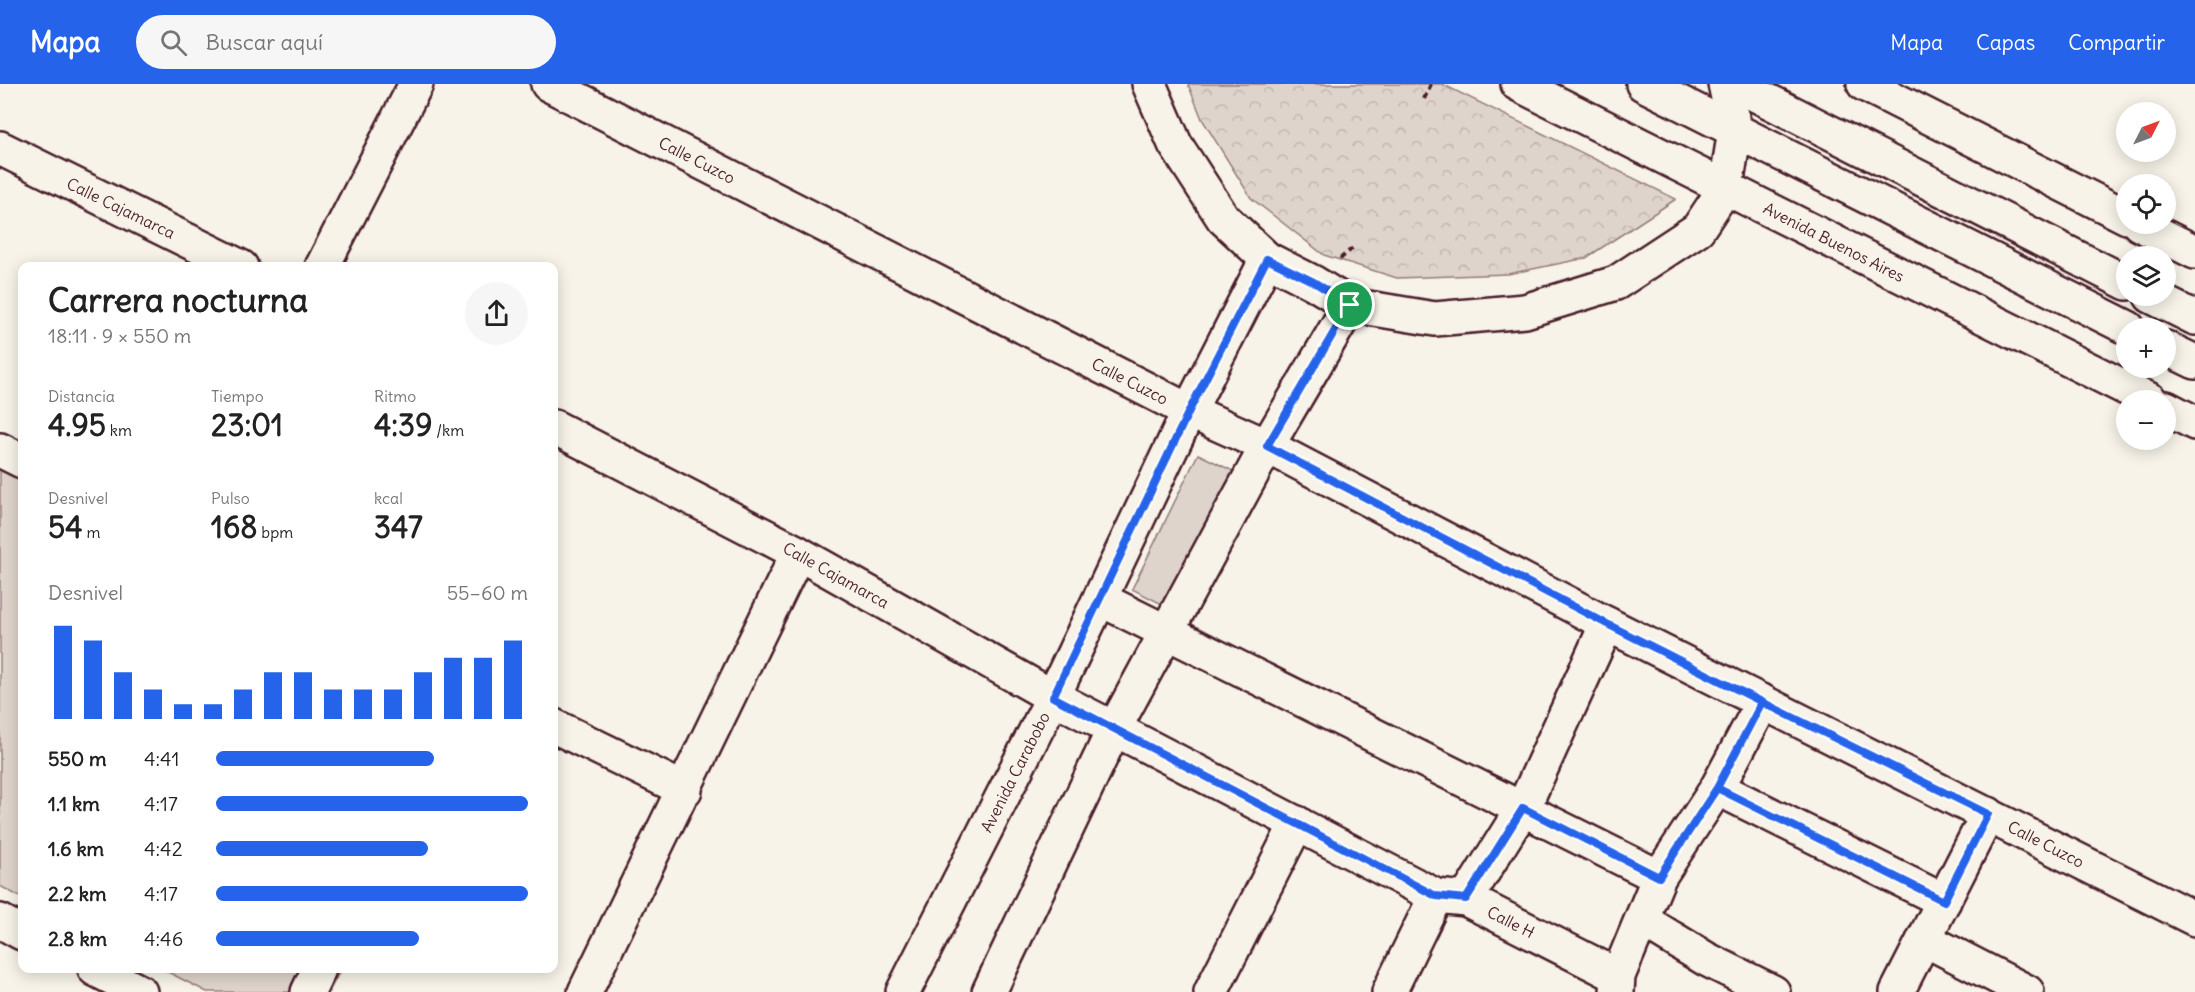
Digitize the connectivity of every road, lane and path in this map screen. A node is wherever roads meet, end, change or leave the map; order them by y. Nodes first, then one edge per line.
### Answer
1 (416, 84) edge
2 (548, 84) edge
3 (1149, 84) edge
4 (1431, 84) edge
5 (1518, 84) edge
6 (1643, 84) edge
7 (1725, 84) edge
8 (1736, 84) edge
9 (1864, 84) edge
10 (1424, 99) dead end
11 (1735, 130) junction
12 (0, 148) edge
13 (1726, 188) junction
14 (2116, 211) edge
15 (2159, 234) edge
16 (2195, 252) edge
17 (1267, 259) junction
18 (231, 262) edge
19 (325, 262) edge
20 (2116, 277) edge
21 (1350, 305) junction
22 (2171, 306) edge
23 (2195, 318) edge
24 (2116, 322) edge
25 (2176, 353) edge
26 (2195, 362) edge
27 (2130, 390) edge
28 (1189, 411) junction
29 (2176, 413) edge
30 (2195, 423) edge
31 (558, 429) edge
32 (1267, 446) junction
33 (0, 450) edge
34 (18, 459) edge
35 (798, 553) junction
36 (1100, 599) junction
37 (1607, 624) junction
38 (1167, 633) junction
39 (1053, 697) junction
40 (1762, 702) junction
41 (558, 728) edge
42 (1114, 729) junction
43 (1717, 788) junction
44 (684, 790) junction
45 (1523, 808) junction
46 (1988, 814) junction
47 (1297, 824) junction
48 (1659, 877) junction
49 (1451, 897) junction
50 (1944, 901) junction
51 (2195, 919) edge
52 (1642, 920) junction
53 (0, 921) edge
54 (18, 931) edge
55 (1924, 939) junction
56 (103, 973) edge
57 (317, 973) edge
58 (1617, 984) edge
59 (1002, 988) edge
60 (140, 992) edge
61 (308, 992) edge
62 (585, 992) edge
63 (903, 992) edge
64 (1211, 992) edge
65 (1389, 992) edge
66 (1773, 992) edge
67 (1897, 992) edge
68 (2027, 992) edge

1 - 19 main road
2 - 28 main road, Calle Cuzco
3 - 17 main road
4 - 10 path
5 - 13 main road, Avenida Buenos Aires
6 - 11 main road
7 - 11 main road
8 - 20 main road
9 - 14 main road
11 - 13 main road
11 - 24 main road
12 - 18 main road, Calle Cajamarca
13 - 21 main road
13 - 27 main road, Avenida Buenos Aires
15 - 16 main road
17 - 21 main road
17 - 28 main road, Avenida Carabobo
21 - 32 main road
22 - 23 main road
25 - 26 main road
28 - 32 main road, Calle Cuzco
28 - 36 main road, Avenida Carabobo
29 - 30 main road
31 - 35 main road, Calle Cajamarca
32 - 37 main road, Calle Cuzco
32 - 38 main road
33 - 34 main road
35 - 39 main road, Calle Cajamarca
35 - 44 main road
36 - 38 main road
36 - 39 main road, Avenida Carabobo
37 - 40 main road, Calle Cuzco
37 - 45 main road
38 - 42 main road
38 - 45 main road
39 - 42 main road, Calle Cajamarca
39 - 63 main road, Avenida Carabobo
40 - 43 main road
40 - 46 main road, Calle Cuzco
41 - 44 main road
42 - 47 main road, Calle H
42 - 59 main road
43 - 48 main road
43 - 50 main road
44 - 62 main road
45 - 48 main road
45 - 49 main road
46 - 50 main road
46 - 51 main road, Calle Cuzco
47 - 49 main road, Calle H
47 - 64 main road
48 - 52 main road
49 - 58 main road, Calle H
49 - 65 main road
50 - 55 main road
52 - 58 main road
52 - 66 main road
53 - 54 main road
55 - 67 main road
55 - 68 main road
56 - 60 main road
57 - 61 main road

